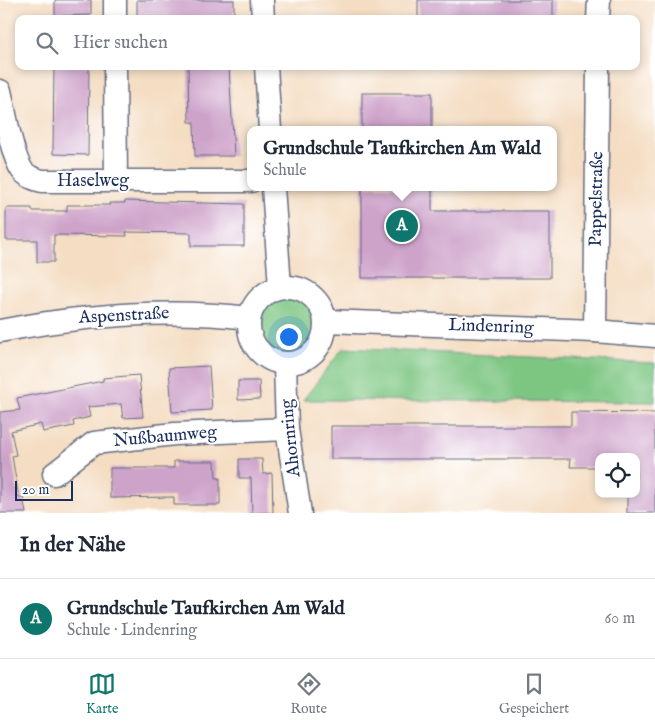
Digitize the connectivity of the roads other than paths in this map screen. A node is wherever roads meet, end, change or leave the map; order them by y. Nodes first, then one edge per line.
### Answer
1 (115, 0) edge
2 (262, 0) edge
3 (599, 1) edge
4 (115, 15) edge
5 (263, 15) edge
6 (598, 15) edge
7 (115, 70) edge
8 (266, 70) edge
9 (598, 70) edge
10 (0, 90) edge
11 (270, 126) edge
12 (116, 180) junction
13 (247, 181) edge
14 (273, 191) edge
15 (280, 287) junction
16 (249, 318) junction
17 (326, 321) junction
18 (0, 331) edge
19 (595, 331) junction
20 (655, 336) edge
21 (285, 364) junction
22 (287, 429) junction
23 (54, 474) dead end
24 (300, 513) edge

1 - 4 street
2 - 5 street
3 - 6 street
7 - 12 street
8 - 11 street
9 - 19 street, Pappelstraße
10 - 12 street, Haselweg
12 - 13 street, Haselweg
14 - 15 street
15 - 16 street
15 - 17 street
16 - 18 street, Aspenstraße
16 - 21 street
17 - 19 street, Lindenring
17 - 21 street
19 - 20 street, Lindenring
21 - 22 street, Ahornring
22 - 23 street, Nußbaumweg
22 - 24 street, Ahornring

